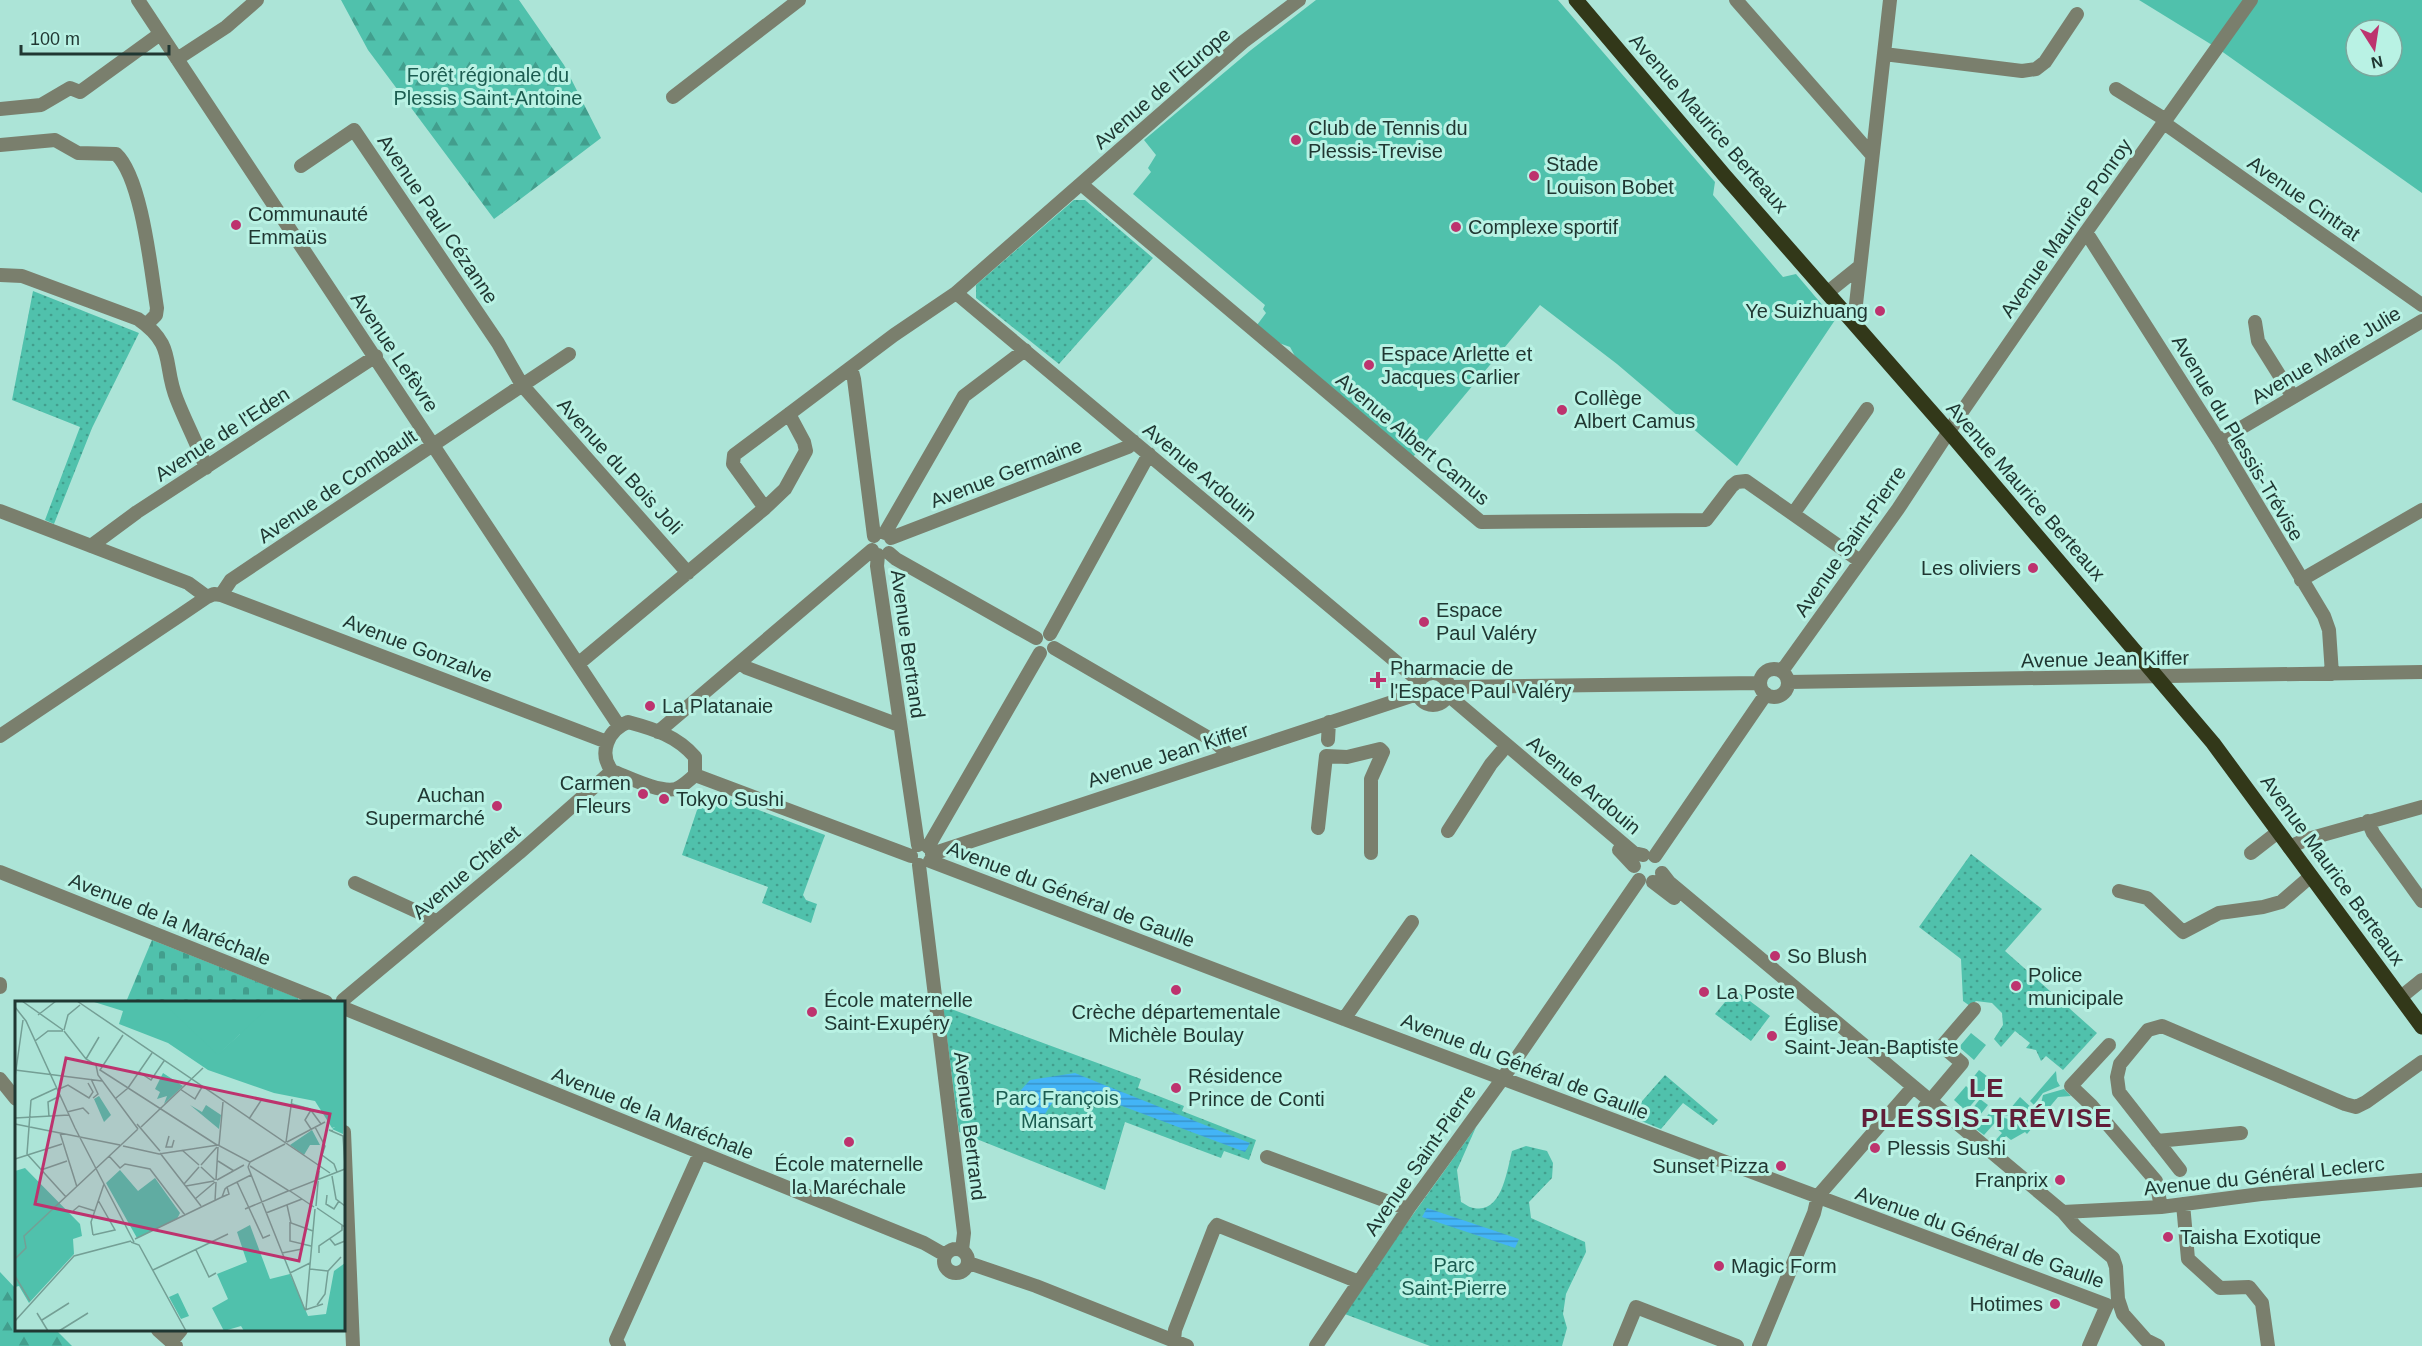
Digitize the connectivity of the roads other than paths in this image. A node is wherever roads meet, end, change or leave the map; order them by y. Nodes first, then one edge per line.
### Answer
1 (138, 0) edge
2 (257, 0) edge
3 (799, 0) edge
4 (1299, 0) edge
5 (1576, 0) edge
6 (1736, 0) edge
7 (1890, 0) edge
8 (2250, 0) edge
9 (2077, 14) dead end
10 (160, 34) junction
11 (1884, 54) junction
12 (177, 59) junction
13 (2116, 89) dead end
14 (673, 97) dead end
15 (0, 109) edge
16 (2165, 121) junction
17 (0, 146) edge
18 (1872, 155) junction
19 (301, 166) dead end
20 (1081, 184) junction
21 (2086, 232) junction
22 (1859, 267) junction
23 (0, 275) edge
24 (1828, 292) junction
25 (956, 293) junction
26 (2422, 305) edge
27 (2422, 321) edge
28 (1854, 322) junction
29 (2255, 322) dead end
30 (146, 325) junction
31 (1025, 350) junction
32 (569, 354) dead end
33 (376, 356) junction
34 (851, 368) junction
35 (522, 385) junction
36 (2293, 398) junction
37 (1867, 409) dead end
38 (789, 414) junction
39 (1949, 432) junction
40 (1133, 441) junction
41 (2219, 441) junction
42 (434, 444) junction
43 (1149, 454) junction
44 (206, 468) junction
45 (765, 508) junction
46 (1788, 510) junction
47 (2422, 510) edge
48 (0, 511) edge
49 (881, 544) junction
50 (91, 546) junction
51 (1860, 561) junction
52 (688, 573) junction
53 (2301, 580) junction
54 (214, 596) junction
55 (1043, 636) junction
56 (1054, 648) junction
57 (1040, 653) junction
58 (740, 663) junction
59 (578, 664) junction
60 (2422, 672) edge
61 (2332, 674) junction
62 (1785, 677) junction
63 (2157, 677) junction
64 (1418, 687) junction
65 (1762, 689) junction
66 (1446, 694) junction
67 (1329, 722) junction
68 (899, 725) junction
69 (619, 726) junction
70 (658, 732) junction
71 (0, 736) edge
72 (1328, 740) dead end
73 (607, 742) junction
74 (1502, 751) junction
75 (1230, 756) junction
76 (612, 771) junction
77 (695, 775) junction
78 (2422, 807) edge
79 (2368, 821) junction
80 (1318, 828) dead end
81 (1448, 831) dead end
82 (2278, 832) junction
83 (2289, 847) junction
84 (1371, 853) dead end
85 (2251, 853) dead end
86 (923, 855) junction
87 (1644, 859) junction
88 (0, 872) edge
89 (2311, 876) junction
90 (1651, 878) junction
91 (355, 883) dead end
92 (2119, 891) dead end
93 (2422, 901) edge
94 (436, 922) junction
95 (1412, 922) dead end
96 (2422, 980) edge
97 (2400, 997) junction
98 (324, 1001) edge
99 (345, 1007) edge
100 (345, 1008) edge
101 (1974, 1009) dead end
102 (1344, 1019) junction
103 (2422, 1027) edge
104 (2109, 1045) dead end
105 (2422, 1062) edge
106 (1503, 1078) junction
107 (0, 1079) edge
108 (1910, 1091) junction
109 (15, 1098) edge
110 (1927, 1105) junction
111 (2241, 1133) dead end
112 (2157, 1142) junction
113 (700, 1153) junction
114 (345, 1156) edge
115 (1268, 1157) dead end
116 (2180, 1170) dead end
117 (2422, 1180) edge
118 (1818, 1196) junction
119 (2183, 1204) junction
120 (2161, 1207) junction
121 (1408, 1209) junction
122 (2109, 1211) junction
123 (2063, 1212) junction
124 (2076, 1227) junction
125 (945, 1255) junction
126 (966, 1256) junction
127 (1359, 1282) junction
128 (2117, 1286) junction
129 (2107, 1305) junction
130 (2123, 1314) junction
131 (160, 1331) edge
132 (1174, 1340) junction
133 (174, 1344) edge
134 (353, 1346) edge
135 (619, 1346) edge
136 (1187, 1346) edge
137 (1316, 1346) edge
138 (1620, 1346) edge
139 (1737, 1346) edge
140 (1759, 1346) edge
141 (2088, 1346) edge
142 (2158, 1346) edge
143 (2268, 1346) edge

1 - 10 street, Avenue Lefèvre
2 - 12 street
3 - 14 street
4 - 20 street, Avenue de l'Europe
5 - 24 main road, Avenue Maurice Berteaux
6 - 18 street
7 - 11 street
8 - 16 street, Avenue Maurice Ponroy
9 - 11 street
10 - 12 street, Avenue Lefèvre
10 - 15 street
11 - 18 street
12 - 33 street, Avenue Lefèvre
13 - 16 street, Avenue Cintrat
16 - 21 street, Avenue Maurice Ponroy
16 - 26 street, Avenue Cintrat
17 - 30 street
18 - 22 street
19 - 35 street, Avenue Paul Cézanne
20 - 25 street, Avenue de l'Europe
20 - 46 street, Avenue Albert Camus
21 - 39 street, Avenue Maurice Ponroy
21 - 41 street, Avenue du Plessis-Trévise
22 - 24 street
22 - 28 street
23 - 30 street
24 - 28 main road, Avenue Maurice Berteaux
25 - 31 street, Avenue Ardouin
25 - 34 street
27 - 36 street, Avenue Marie Julie
28 - 39 main road, Avenue Maurice Berteaux
29 - 36 street
30 - 44 street
31 - 40 street, Avenue Ardouin
31 - 49 street
32 - 35 street, Avenue de Combault
33 - 42 street, Avenue Lefèvre
33 - 44 street, Avenue de l'Eden
34 - 38 street
34 - 49 street, Avenue Bertrand
35 - 42 street, Avenue de Combault
35 - 52 street, Avenue du Bois Joli
36 - 41 street, Avenue Marie Julie
37 - 46 street
38 - 45 street
38 - 45 street
39 - 51 street, Avenue Saint-Pierre
39 - 63 main road, Avenue Maurice Berteaux
40 - 43 street, Avenue Ardouin
40 - 49 street, Avenue Germaine
41 - 53 street, Avenue du Plessis-Trévise
42 - 54 street, Avenue de Combault
42 - 59 street, Avenue Lefèvre
43 - 55 street
43 - 64 street, Avenue Ardouin
44 - 50 street, Avenue de l'Eden
45 - 52 street
46 - 51 street, Avenue Albert Camus
47 - 53 street
48 - 50 street, Avenue Gonzalve
49 - 55 street
49 - 58 street
49 - 68 street, Avenue Bertrand
50 - 54 street, Avenue Gonzalve
51 - 62 street, Avenue Saint-Pierre
52 - 59 street
53 - 61 street, Avenue du Plessis-Trévise
54 - 71 street, Avenue de Combault
54 - 73 street, Avenue Gonzalve
55 - 56 street
55 - 57 street
56 - 57 street
56 - 75 street
57 - 86 street
58 - 68 street
58 - 70 street
59 - 69 street, Avenue Lefèvre
60 - 61 street, Avenue Jean Kiffer
61 - 63 street, Avenue Jean Kiffer
62 - 63 street, Avenue Jean Kiffer
62 - 65 street
62 - 65 street
63 - 82 main road, Avenue Maurice Berteaux
64 - 66 street
64 - 66 street
64 - 67 street, Avenue Jean Kiffer
65 - 66 street
65 - 87 street
66 - 74 street, Avenue Ardouin
66 - 87 street, Avenue Ardouin
67 - 72 street
67 - 75 street, Avenue Jean Kiffer
68 - 86 street, Avenue Bertrand
69 - 70 street
69 - 73 street
70 - 77 street
73 - 76 street
74 - 81 street
74 - 87 street, Avenue Ardouin
75 - 86 street, Avenue Jean Kiffer
76 - 77 street
76 - 94 street, Avenue Chéret
77 - 86 street, Avenue du Général de Gaulle
78 - 79 street
79 - 83 street
79 - 93 street
80 - 84 street
82 - 83 main road, Avenue Maurice Berteaux
82 - 85 street
83 - 89 main road, Avenue Maurice Berteaux
86 - 102 street, Avenue du Général de Gaulle
86 - 126 street, Avenue Bertrand
87 - 90 street
87 - 90 street
88 - 98 street, Avenue de la Maréchale
89 - 92 street
89 - 97 main road, Avenue Maurice Berteaux
90 - 106 street, Avenue Saint-Pierre
90 - 108 street
91 - 94 street
94 - 99 street, Avenue Chéret
95 - 102 street
96 - 97 street
97 - 103 main road, Avenue Maurice Berteaux
100 - 113 street, Avenue de la Maréchale
101 - 110 street
102 - 106 street, Avenue du Général de Gaulle
104 - 120 street
105 - 112 street
106 - 118 street, Avenue du Général de Gaulle
106 - 121 street, Avenue Saint-Pierre
107 - 109 street
108 - 110 street
108 - 118 street
110 - 123 street
110 - 124 street
111 - 112 street
112 - 116 street
113 - 125 street, Avenue de la Maréchale
113 - 135 street
114 - 134 street
115 - 121 street
117 - 119 street, Avenue du Général Leclerc
118 - 129 street, Avenue du Général de Gaulle
118 - 140 street
119 - 120 street, Avenue du Général Leclerc
119 - 143 street
120 - 122 street, Avenue du Général Leclerc
121 - 127 street, Avenue Saint-Pierre
122 - 123 street, Avenue du Général Leclerc
122 - 124 street, Avenue du Général Leclerc
123 - 124 street
124 - 128 street
125 - 126 street
125 - 126 street
126 - 132 street
127 - 132 street
127 - 137 street, Avenue Saint-Pierre
128 - 129 street
128 - 130 street
129 - 130 street
129 - 141 street
130 - 142 street
131 - 133 street
132 - 136 street
138 - 139 street

